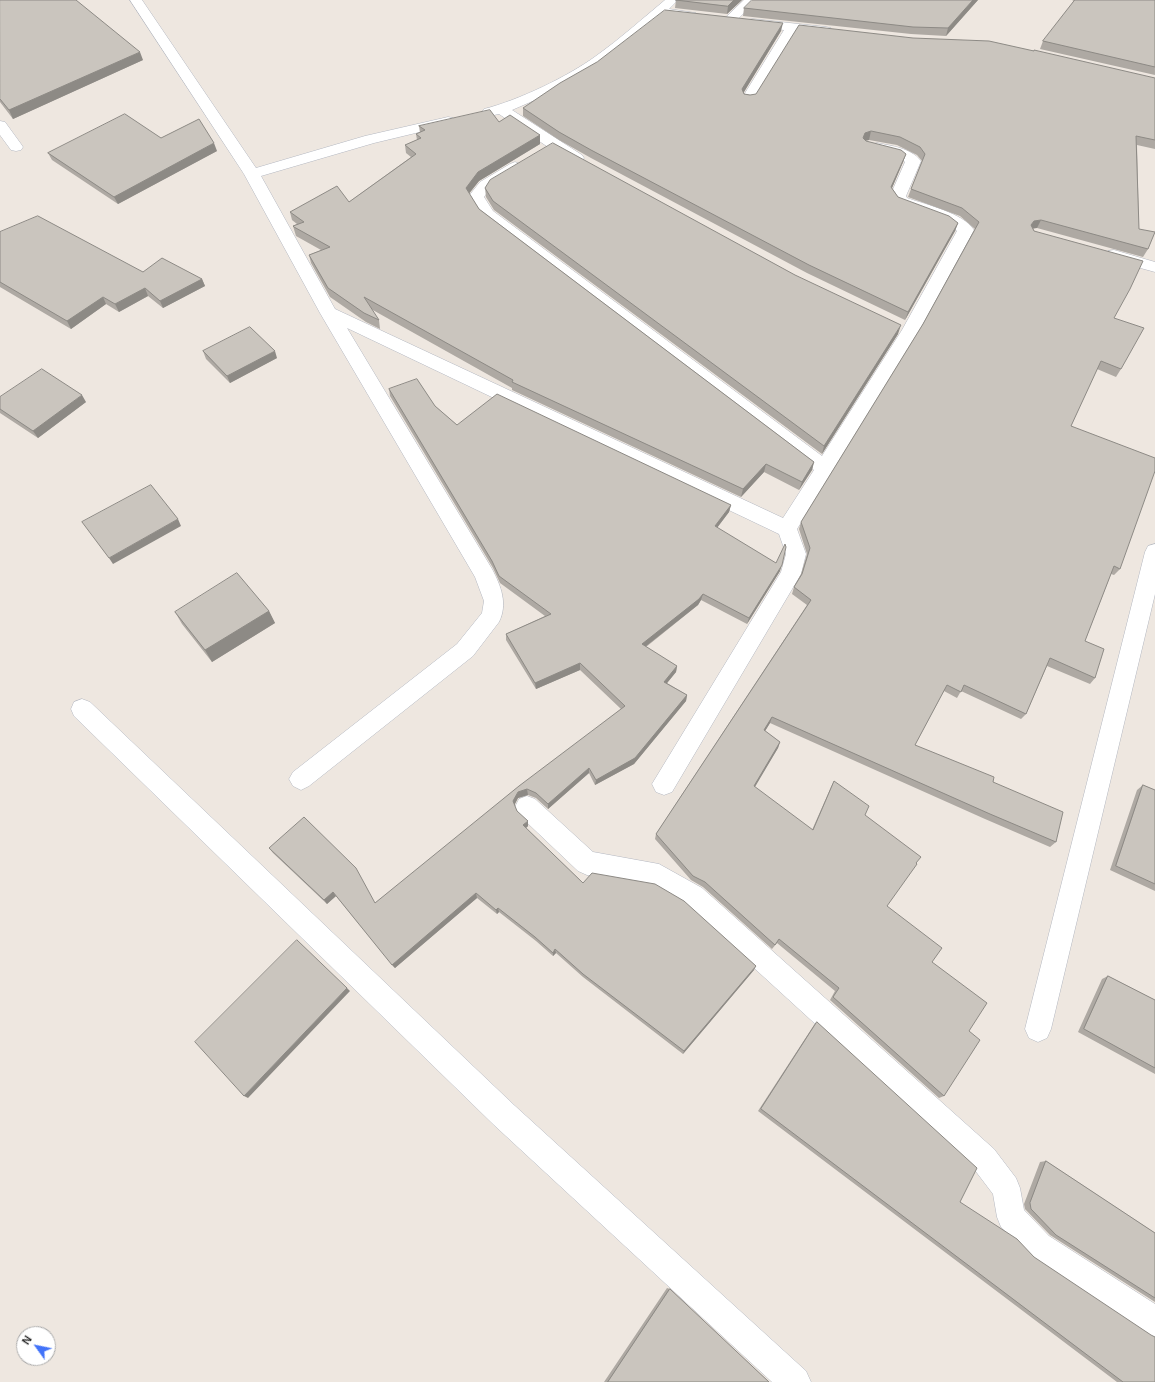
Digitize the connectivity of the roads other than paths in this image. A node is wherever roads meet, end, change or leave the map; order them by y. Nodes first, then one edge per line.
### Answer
1 (136, 0) edge
2 (672, 0) edge
3 (751, 0) edge
4 (658, 12) junction
5 (701, 17) edge
6 (716, 19) edge
7 (730, 20) junction
8 (792, 28) junction
9 (840, 33) edge
10 (749, 98) edge
11 (501, 109) junction
12 (478, 114) edge
13 (462, 118) edge
14 (0, 125) edge
15 (869, 145) edge
16 (16, 147) dead end
17 (539, 152) junction
18 (592, 166) edge
19 (252, 174) junction
20 (1096, 250) edge
21 (1155, 266) edge
22 (329, 313) junction
23 (825, 468) junction
24 (787, 529) junction
25 (1155, 552) edge
26 (82, 708) dead end
27 (302, 779) dead end
28 (664, 784) dead end
29 (528, 807) dead end
30 (1038, 1029) dead end
31 (1155, 1322) edge
32 (795, 1382) edge

1 - 19 street
2 - 4 street
3 - 7 lane
4 - 5 street
4 - 11 street
6 - 7 street
7 - 8 street
8 - 9 street
8 - 10 street
11 - 12 street
11 - 17 street
13 - 19 street
14 - 16 street
15 - 23 street
17 - 18 street
17 - 23 street
19 - 22 street
20 - 21 street
22 - 24 street
22 - 27 street
23 - 24 street
24 - 28 street
25 - 30 street
26 - 32 street
29 - 31 street

